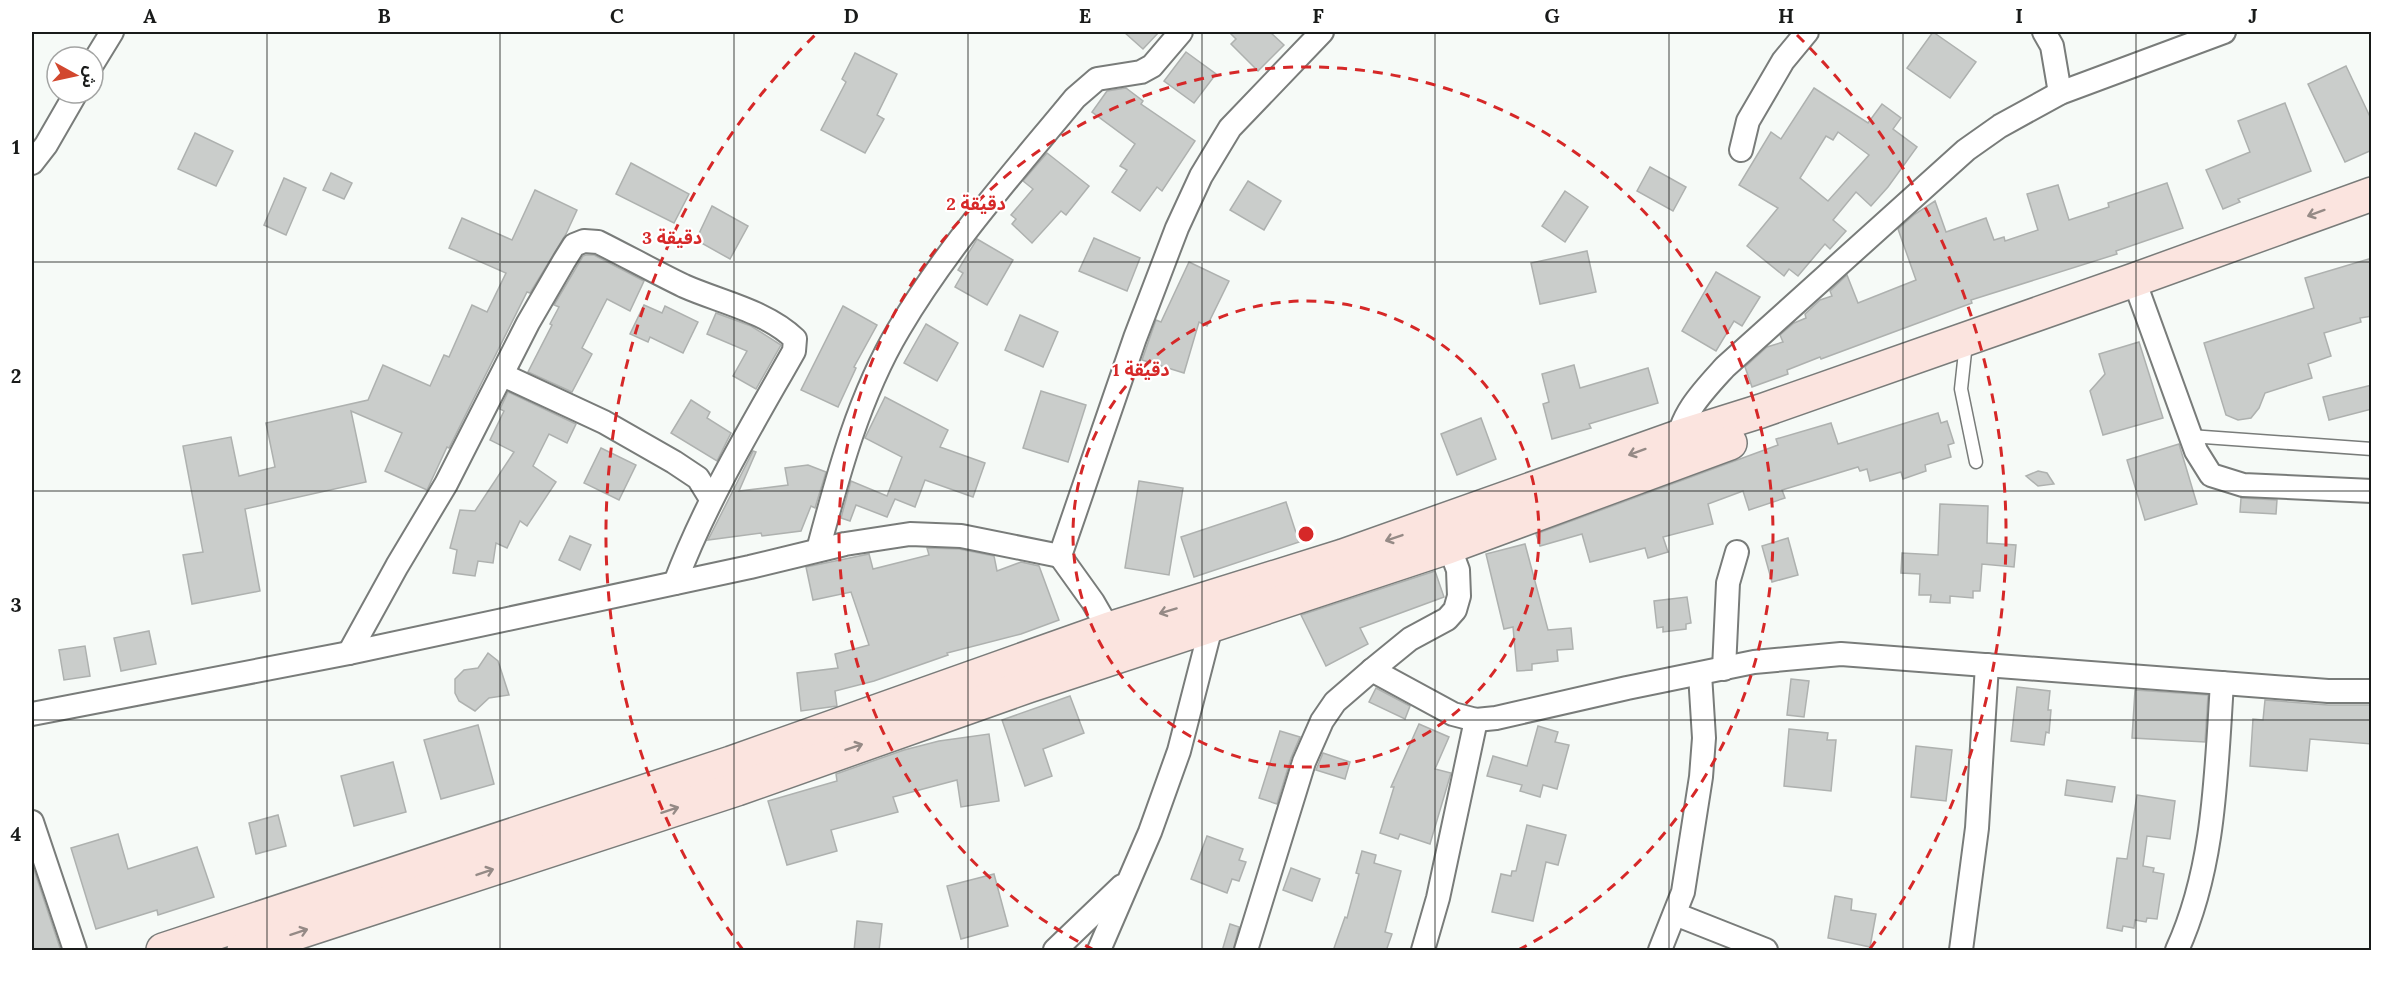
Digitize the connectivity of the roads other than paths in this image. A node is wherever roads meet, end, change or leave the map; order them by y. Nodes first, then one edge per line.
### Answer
1 (112, 32) edge
2 (1181, 32) edge
3 (1322, 32) edge
4 (1807, 32) edge
5 (2044, 32) edge
6 (2224, 32) edge
7 (104, 45) edge
8 (2060, 93) junction
9 (69, 105) edge
10 (1741, 150) dead end
11 (32, 163) edge
12 (2372, 194) edge
13 (2372, 218) edge
14 (2279, 239) junction
15 (2138, 290) junction
16 (1965, 350) junction
17 (503, 375) junction
18 (2190, 436) junction
19 (2372, 449) edge
20 (1678, 450) junction
21 (1976, 462) dead end
22 (2372, 490) edge
23 (711, 499) junction
24 (1444, 534) junction
25 (818, 550) junction
26 (1737, 552) dead end
27 (1060, 556) junction
28 (675, 583) junction
29 (1215, 610) junction
30 (1117, 642) junction
31 (349, 653) junction
32 (1987, 665) junction
33 (1724, 669) junction
34 (1372, 670) junction
35 (1700, 674) junction
36 (2222, 683) junction
37 (2372, 691) edge
38 (32, 714) edge
39 (1476, 720) junction
40 (32, 822) edge
41 (547, 836) junction
42 (1130, 879) junction
43 (1674, 914) junction
44 (75, 951) edge
45 (163, 951) edge
46 (244, 951) edge
47 (1055, 951) edge
48 (1099, 951) edge
49 (1246, 951) edge
50 (1423, 951) edge
51 (1660, 951) edge
52 (1766, 951) edge
53 (1961, 951) edge
54 (2177, 951) edge

1 - 7 street
2 - 25 street
3 - 27 street
4 - 10 street
5 - 8 street
6 - 8 street
8 - 20 street
9 - 11 street
12 -> 14 main road
13 - 14 main road
14 - 15 main road
15 - 16 main road
15 - 18 street
16 - 20 main road
16 - 21 lane
17 - 23 street
17 - 23 street
17 - 31 street
18 - 19 lane
18 - 22 street
20 - 24 main road
23 - 28 street
24 - 29 main road
24 - 34 street
25 - 27 street
25 - 28 street
26 - 33 street
27 - 30 street
28 - 31 street
29 - 30 main road
29 - 42 street
30 - 41 main road
31 - 38 street
32 - 33 street
32 - 36 street
32 - 53 street
33 - 35 street
34 - 39 street
34 - 49 street
35 - 39 street
35 - 43 street
36 - 37 street
36 - 54 street
39 - 50 street
40 - 44 street
41 - 45 main road
46 -> 41 main road
42 - 47 street
42 - 48 street
43 - 51 street
43 - 52 street

